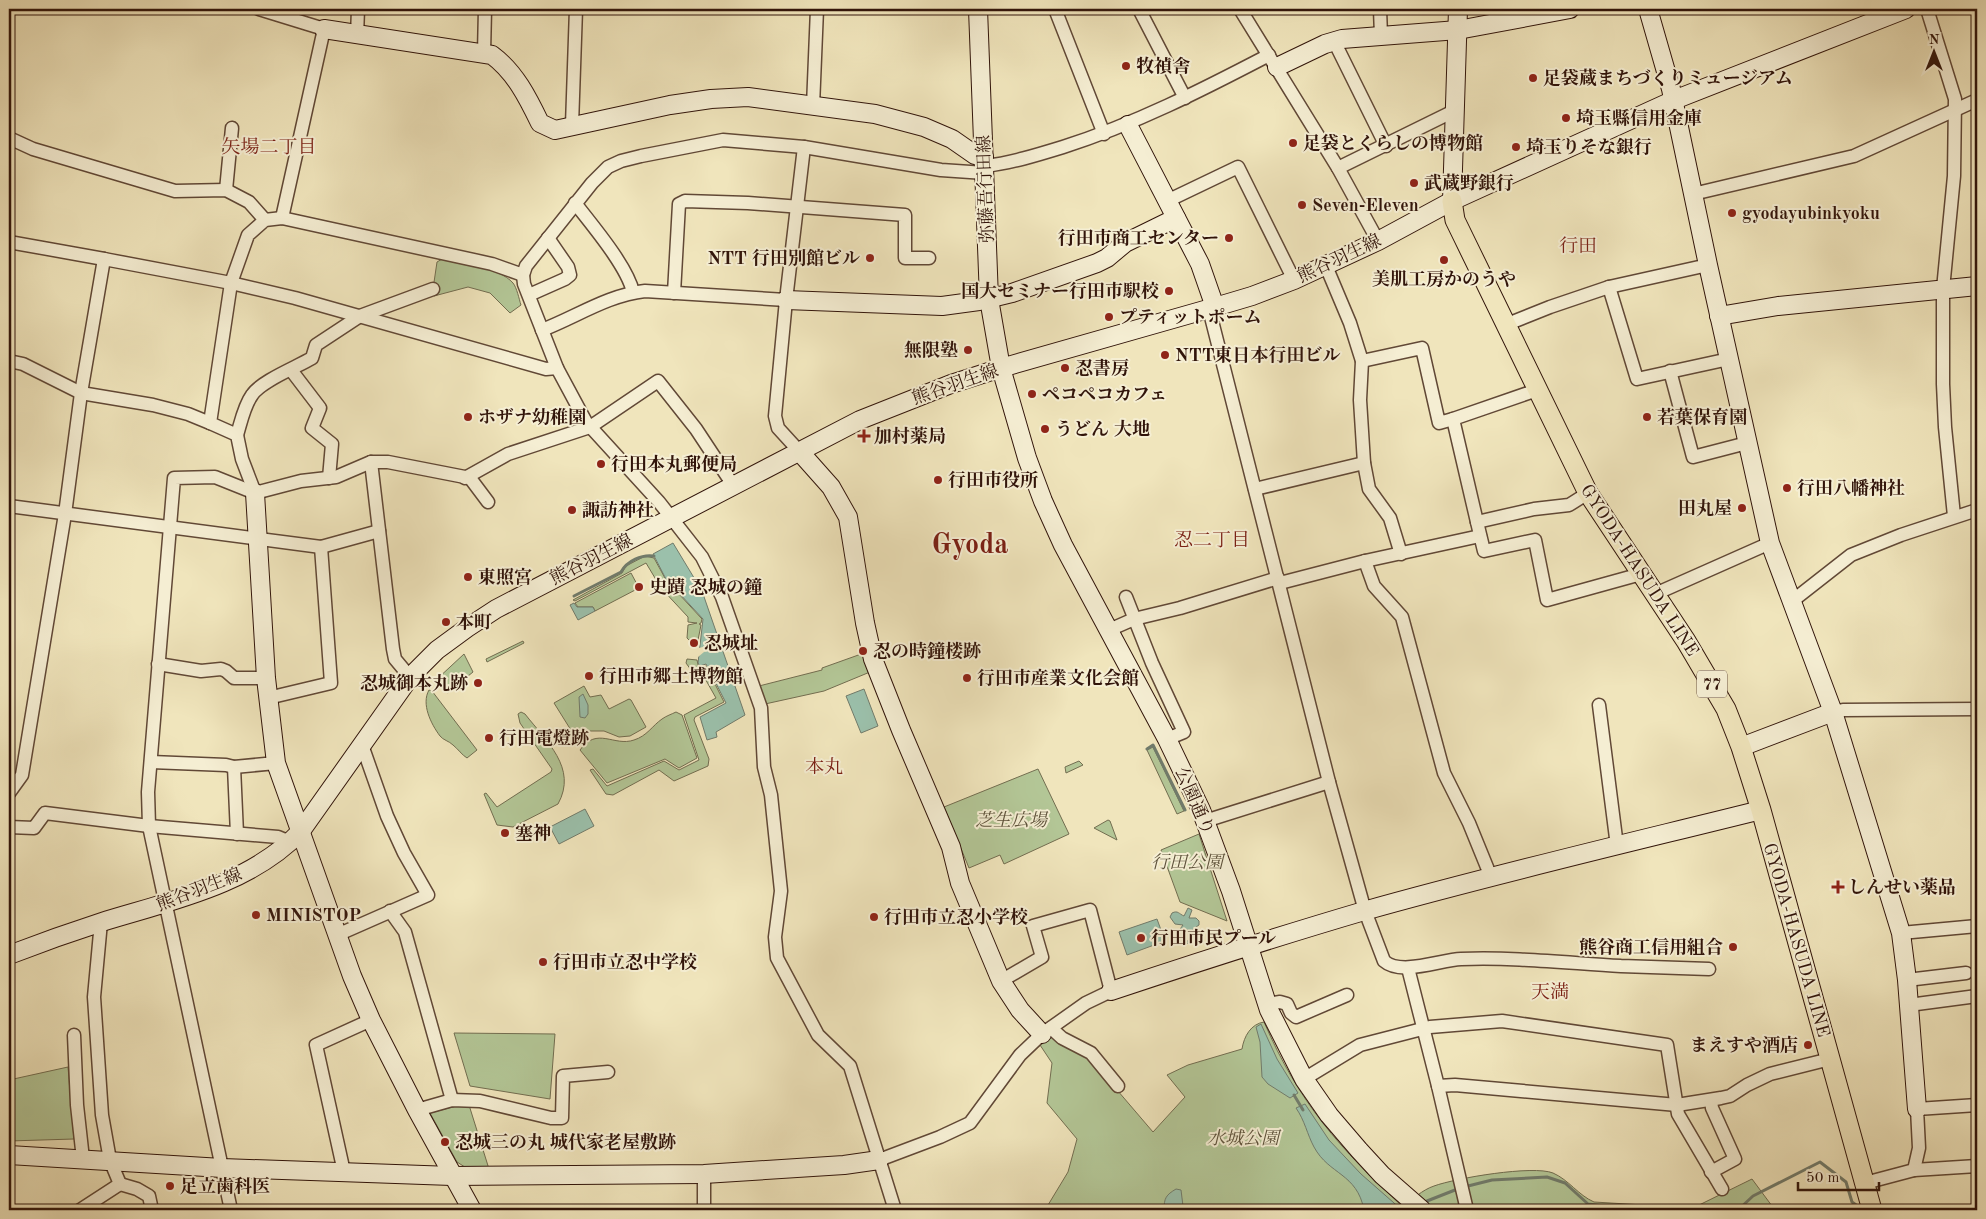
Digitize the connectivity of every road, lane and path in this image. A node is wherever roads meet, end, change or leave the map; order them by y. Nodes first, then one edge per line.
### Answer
1 (258, 9) edge
2 (358, 9) edge
3 (484, 9) edge
4 (576, 9) edge
5 (817, 9) edge
6 (978, 9) edge
7 (1055, 9) edge
8 (1139, 9) edge
9 (1240, 9) edge
10 (1380, 9) edge
11 (1458, 9) edge
12 (1570, 9) edge
13 (1648, 9) edge
14 (1906, 9) edge
15 (1927, 9) edge
16 (324, 29) junction
17 (1458, 30) junction
18 (357, 36) junction
19 (1381, 36) junction
20 (1334, 41) junction
21 (484, 53) junction
22 (1273, 61) junction
23 (1185, 98) junction
24 (1674, 100) junction
25 (1977, 100) edge
26 (813, 106) junction
27 (1955, 110) junction
28 (1454, 111) junction
29 (1128, 124) junction
30 (572, 125) junction
31 (232, 128) dead end
32 (1104, 134) junction
33 (9, 138) edge
34 (1386, 146) junction
35 (804, 147) junction
36 (985, 165) junction
37 (1338, 168) junction
38 (226, 190) junction
39 (1693, 194) junction
40 (1166, 201) junction
41 (1452, 201) junction
42 (575, 203) junction
43 (797, 206) junction
44 (282, 218) junction
45 (1176, 218) junction
46 (265, 220) junction
47 (548, 238) junction
48 (1378, 241) junction
49 (9, 242) edge
50 (929, 258) dead end
51 (104, 259) junction
52 (1708, 265) junction
53 (1326, 266) junction
54 (523, 275) junction
55 (1294, 280) junction
56 (231, 283) junction
57 (1977, 286) edge
58 (1609, 287) junction
59 (433, 289) dead end
60 (1943, 289) junction
61 (633, 292) junction
62 (674, 293) junction
63 (529, 295) junction
64 (989, 299) junction
65 (786, 300) junction
66 (1212, 308) junction
67 (360, 316) junction
68 (1719, 316) junction
69 (1506, 325) junction
70 (542, 330) junction
71 (1729, 360) junction
72 (9, 361) edge
73 (1362, 361) junction
74 (557, 368) junction
75 (1001, 368) junction
76 (291, 370) junction
77 (1670, 371) junction
78 (1537, 390) junction
79 (81, 393) junction
80 (1453, 419) junction
81 (210, 422) junction
82 (590, 427) junction
83 (237, 435) junction
84 (1747, 443) junction
85 (799, 451) junction
86 (372, 462) junction
87 (1364, 463) junction
88 (329, 478) junction
89 (465, 478) junction
90 (733, 485) junction
91 (1255, 489) junction
92 (255, 493) junction
93 (1588, 493) junction
94 (488, 502) dead end
95 (9, 506) edge
96 (1977, 510) edge
97 (65, 514) junction
98 (1954, 516) junction
99 (671, 518) junction
100 (1477, 522) junction
101 (170, 527) junction
102 (379, 531) junction
103 (1480, 536) junction
104 (258, 538) junction
105 (1770, 543) junction
106 (321, 547) junction
107 (1401, 554) junction
108 (1365, 561) junction
109 (1641, 574) junction
110 (1279, 580) junction
111 (1655, 594) junction
112 (1126, 597) dead end
113 (1791, 602) junction
114 (1134, 619) junction
115 (1109, 630) junction
116 (158, 664) junction
117 (410, 677) junction
118 (266, 678) junction
119 (268, 698) junction
120 (1599, 706) dead end
121 (1977, 709) edge
122 (1833, 712) junction
123 (1167, 739) junction
124 (362, 745) junction
125 (1741, 746) junction
126 (151, 762) junction
127 (276, 763) junction
128 (234, 767) junction
129 (1329, 782) junction
130 (9, 793) edge
131 (1761, 810) junction
132 (1205, 821) junction
133 (149, 826) junction
134 (9, 827) edge
135 (237, 834) junction
136 (296, 837) junction
137 (1617, 846) junction
138 (1491, 877) junction
139 (166, 903) junction
140 (390, 911) junction
141 (1365, 911) junction
142 (101, 922) junction
143 (1977, 926) edge
144 (1901, 933) junction
145 (336, 935) junction
146 (1249, 946) junction
147 (9, 955) edge
148 (1408, 968) junction
149 (1709, 969) dead end
150 (1966, 973) dead end
151 (1907, 980) junction
152 (1000, 981) junction
153 (1111, 991) junction
154 (1347, 995) dead end
155 (1977, 996) edge
156 (1267, 1004) junction
157 (1909, 1005) junction
158 (371, 1020) junction
159 (1423, 1029) junction
160 (1046, 1031) junction
161 (74, 1035) dead end
162 (1830, 1059) junction
163 (608, 1072) dead end
164 (1304, 1079) junction
165 (1118, 1086) dead end
166 (1438, 1086) junction
167 (452, 1100) junction
168 (1711, 1101) junction
169 (1677, 1105) junction
170 (1977, 1105) edge
171 (1916, 1109) junction
172 (417, 1110) junction
173 (9, 1155) edge
174 (84, 1159) junction
175 (110, 1160) junction
176 (879, 1160) junction
177 (1977, 1166) edge
178 (222, 1168) junction
179 (1914, 1170) junction
180 (344, 1172) junction
181 (1712, 1172) junction
182 (704, 1174) junction
183 (452, 1176) junction
184 (1865, 1183) junction
185 (120, 1184) junction
186 (1722, 1189) dead end
187 (80, 1210) edge
188 (152, 1210) edge
189 (231, 1210) edge
190 (472, 1210) edge
191 (704, 1210) edge
192 (895, 1210) edge
193 (1422, 1210) edge
194 (1467, 1210) edge
195 (1872, 1210) edge

1 - 16 street
2 - 18 street
3 - 21 street
4 - 30 street
5 - 26 street
6 - 36 street, 弥藤吾行田線
7 - 32 street
8 - 23 street
9 - 22 street
10 - 19 street
11 - 17 street
12 - 17 street
13 - 24 street
14 - 24 street, 熊谷羽生線
15 - 27 street
16 - 18 street
16 - 44 street
17 - 19 street
17 - 28 street
18 - 21 street
19 - 20 street
20 - 22 street
20 - 34 street
21 - 30 street
22 - 23 street
22 - 37 street
23 - 29 street
24 - 39 street
24 - 41 street, 熊谷羽生線
25 - 27 street
26 - 30 street
26 - 36 street
27 - 39 street
27 - 60 street
28 - 34 street
28 - 41 street
29 - 32 street
29 - 40 street
31 - 38 street
32 - 36 street
33 - 38 street
34 - 37 street
35 - 36 street
35 - 42 street
35 - 43 street
36 - 64 street, 弥藤吾行田線
37 - 48 street
38 - 46 street
39 - 52 street
40 - 45 street
40 - 55 street
41 - 48 street, 熊谷羽生線
41 - 69 main road, GYODA-HASUDA LINE / 77
42 - 47 street
42 - 61 street
43 - 50 street
43 - 62 street
43 - 65 street
44 - 46 street
44 - 54 street
45 - 64 street
45 - 66 street
46 - 56 street
47 - 54 street
47 - 63 street
48 - 53 street, 熊谷羽生線
49 - 51 street
51 - 56 street
51 - 79 street
52 - 58 street
52 - 68 street
53 - 55 street, 熊谷羽生線
53 - 73 street
54 - 63 street
55 - 66 street, 熊谷羽生線
56 - 67 street
56 - 81 street
57 - 60 street
58 - 69 street
58 - 77 street
59 - 67 street
60 - 68 street
60 - 98 street
61 - 62 street
61 - 70 street
62 - 65 street
63 - 70 street
64 - 65 street
64 - 75 street, 弥藤吾行田線
65 - 85 street
66 - 75 street, 熊谷羽生線
66 - 91 street
67 - 74 street
67 - 76 street
68 - 71 street
69 - 78 main road, GYODA-HASUDA LINE / 77
70 - 74 street
71 - 77 street
71 - 84 street
72 - 79 street
73 - 80 street
73 - 87 street
74 - 82 street
75 - 85 street, 熊谷羽生線
75 - 115 street, 公園通り
76 - 83 street
76 - 88 street
77 - 84 street
78 - 80 street
78 - 93 main road, GYODA-HASUDA LINE / 77
79 - 81 street
79 - 97 street
80 - 100 street
81 - 83 street
82 - 89 street
82 - 90 street
82 - 99 street
83 - 92 street
84 - 105 street
85 - 90 street, 熊谷羽生線
85 - 152 street
86 - 88 street
86 - 89 street
86 - 102 street
87 - 91 street
87 - 107 street
88 - 92 street
89 - 94 street
90 - 99 street, 熊谷羽生線
91 - 110 street
92 - 101 street
92 - 104 street
93 - 100 street
93 - 109 main road, GYODA-HASUDA LINE / 77
95 - 97 street
96 - 98 street
97 - 101 street
97 - 130 street
98 - 113 street
99 - 117 street, 熊谷羽生線
99 - 176 street
100 - 103 street
101 - 104 street
101 - 116 street
102 - 106 street
102 - 117 street
103 - 107 street
103 - 109 street
104 - 106 street
104 - 118 street
105 - 111 street
105 - 113 street
106 - 119 street
107 - 108 street
108 - 110 street
108 - 138 street
109 - 111 main road, GYODA-HASUDA LINE / 77
110 - 114 street
110 - 129 street
111 - 125 main road, GYODA-HASUDA LINE / 77
112 - 114 street
113 - 122 street
114 - 115 street
114 - 123 street
115 - 123 street, 公園通り
116 - 118 street
116 - 126 street
117 - 124 street, 熊谷羽生線
118 - 119 street
119 - 127 street
120 - 137 street
121 - 122 street
122 - 125 street
122 - 144 street
123 - 132 street, 公園通り
124 - 136 street, 熊谷羽生線
124 - 140 street
125 - 131 main road, GYODA-HASUDA LINE / 77
126 - 128 street
126 - 133 street
127 - 128 street
127 - 136 street
128 - 135 street
129 - 132 street
129 - 141 street
131 - 137 street
131 - 162 main road, GYODA-HASUDA LINE / 77
132 - 146 street, 公園通り
133 - 134 street
133 - 135 street
133 - 139 street
135 - 136 street
136 - 139 street, 熊谷羽生線
136 - 145 street
137 - 138 street
138 - 141 street
139 - 142 street, 熊谷羽生線
139 - 178 street
140 - 145 street
140 - 167 street
141 - 146 street
141 - 148 street
142 - 147 street, 熊谷羽生線
142 - 175 street
143 - 144 street
144 - 151 street
145 - 158 street
146 - 153 street
146 - 156 street, 公園通り
148 - 149 street
148 - 159 street
150 - 151 street
151 - 157 street
152 - 153 street
152 - 160 street
153 - 160 street
154 - 156 street
155 - 157 street
156 - 164 street, 公園通り
157 - 171 street
158 - 172 street
158 - 180 street
159 - 164 street
159 - 166 street
159 - 169 street
160 - 165 street
160 - 176 street
161 - 174 street
162 - 168 street
162 - 184 main road, GYODA-HASUDA LINE / 77
163 - 167 street
164 - 193 street, 公園通り
166 - 169 street
166 - 194 street
167 - 172 street
168 - 169 street
168 - 181 street
169 - 181 street
170 - 171 street
171 - 179 street
172 - 183 street
173 - 174 street
174 - 175 street
175 - 178 street
175 - 185 street
176 - 182 street
176 - 192 street
177 - 179 street
178 - 180 street
178 - 189 street
179 - 184 street
180 - 183 street
181 - 186 street
182 - 183 street
182 - 191 street
183 - 190 street
184 - 195 main road, GYODA-HASUDA LINE / 77
185 - 187 street
185 - 188 street

